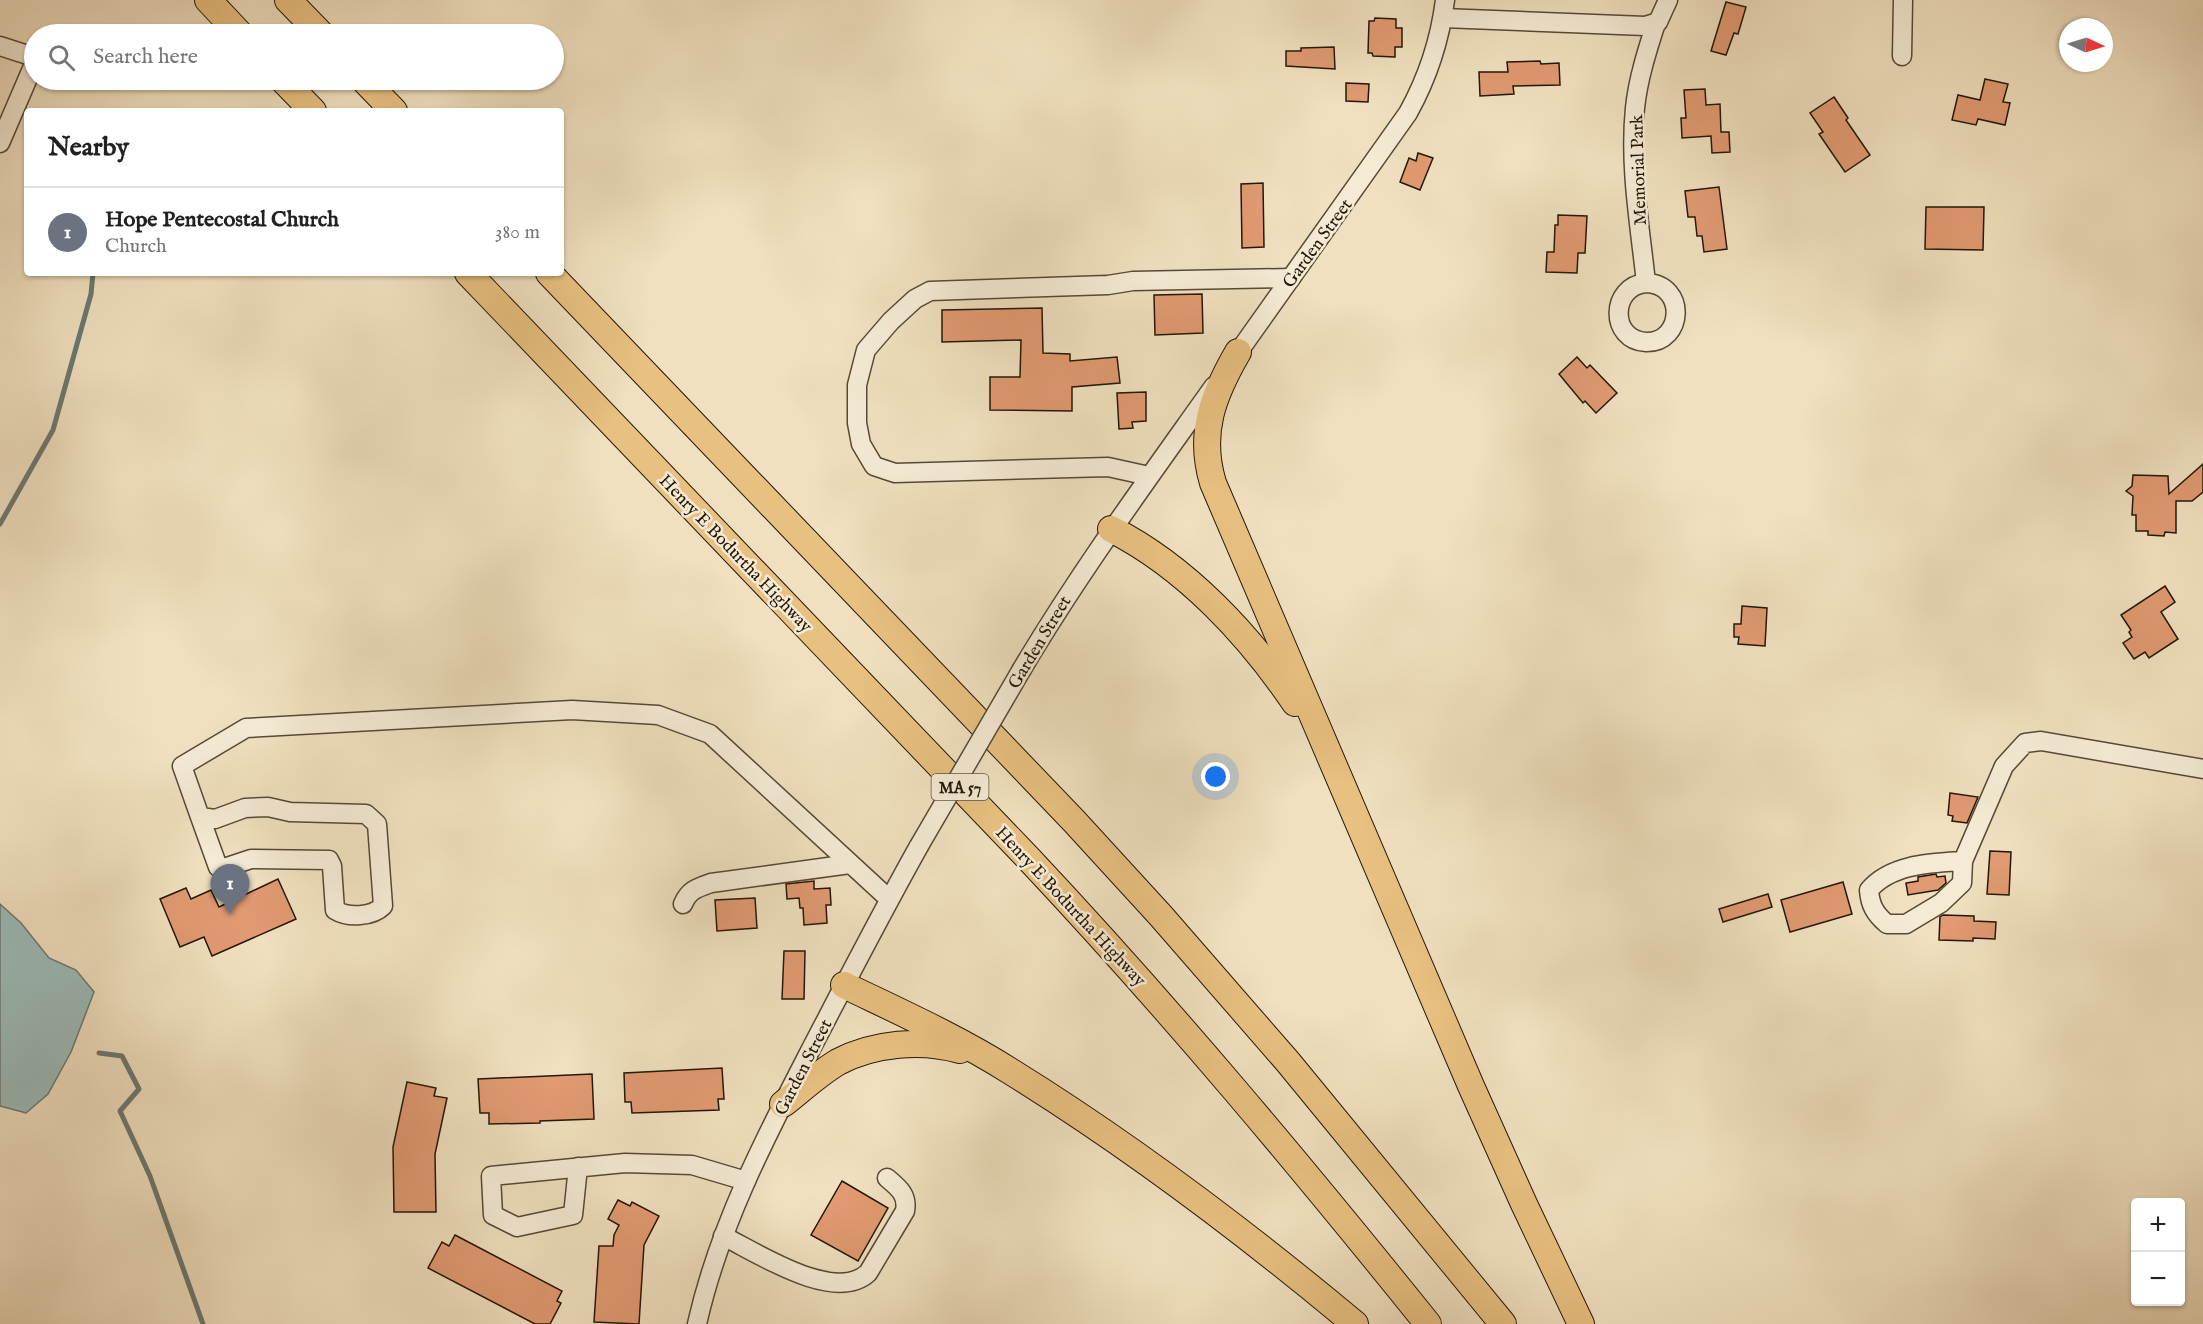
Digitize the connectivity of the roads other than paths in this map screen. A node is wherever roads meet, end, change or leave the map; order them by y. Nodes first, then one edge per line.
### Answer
1 (208, 0) edge
2 (288, 0) edge
3 (1668, 0) edge
4 (1903, 0) edge
5 (1444, 9) edge
6 (1656, 23) junction
7 (231, 24) edge
8 (311, 24) edge
9 (0, 46) edge
10 (24, 54) edge
11 (1902, 56) dead end
12 (24, 87) edge
13 (293, 90) edge
14 (374, 90) edge
15 (310, 108) edge
16 (391, 108) edge
17 (0, 143) edge
18 (471, 276) edge
19 (552, 276) edge
20 (1291, 278) junction
21 (1646, 283) dead end
22 (1238, 352) junction
23 (1149, 476) junction
24 (1111, 529) junction
25 (2203, 769) edge
26 (1345, 792) junction
27 (200, 817) junction
28 (1963, 861) junction
29 (850, 864) junction
30 (889, 899) junction
31 (683, 904) dead end
32 (844, 985) junction
33 (1009, 1070) junction
34 (783, 1104) junction
35 (578, 1167) junction
36 (887, 1179) dead end
37 (746, 1181) junction
38 (723, 1236) junction
39 (697, 1324) edge
40 (1355, 1324) edge
41 (1428, 1324) edge
42 (1503, 1324) edge
43 (1581, 1324) edge

1 - 7 highway
2 - 8 highway
3 - 6 street, Memorial Park
4 - 11 street
5 - 6 street
5 - 20 street, Garden Street
6 - 21 street, Memorial Park
9 - 10 street
12 - 17 street
13 - 15 highway
14 - 16 highway
18 - 41 highway, Henry E Bodurtha Highway / MA 57
19 - 42 highway
20 - 22 street, Garden Street
20 - 23 street
22 - 23 street, Garden Street
22 - 26 highway
23 - 24 street, Garden Street
24 - 26 highway
24 - 30 street, Garden Street, bridge
25 - 28 street
26 - 43 highway
27 - 27 street
27 - 29 street
28 - 28 street
29 - 30 street
29 - 31 street
30 - 32 street, Garden Street
32 - 33 highway
32 - 34 street, Garden Street
33 - 34 highway
33 - 40 highway
34 - 37 street, Garden Street
35 - 35 street
35 - 37 street
36 - 38 street
37 - 38 street, Garden Street
38 - 39 street, Garden Street

